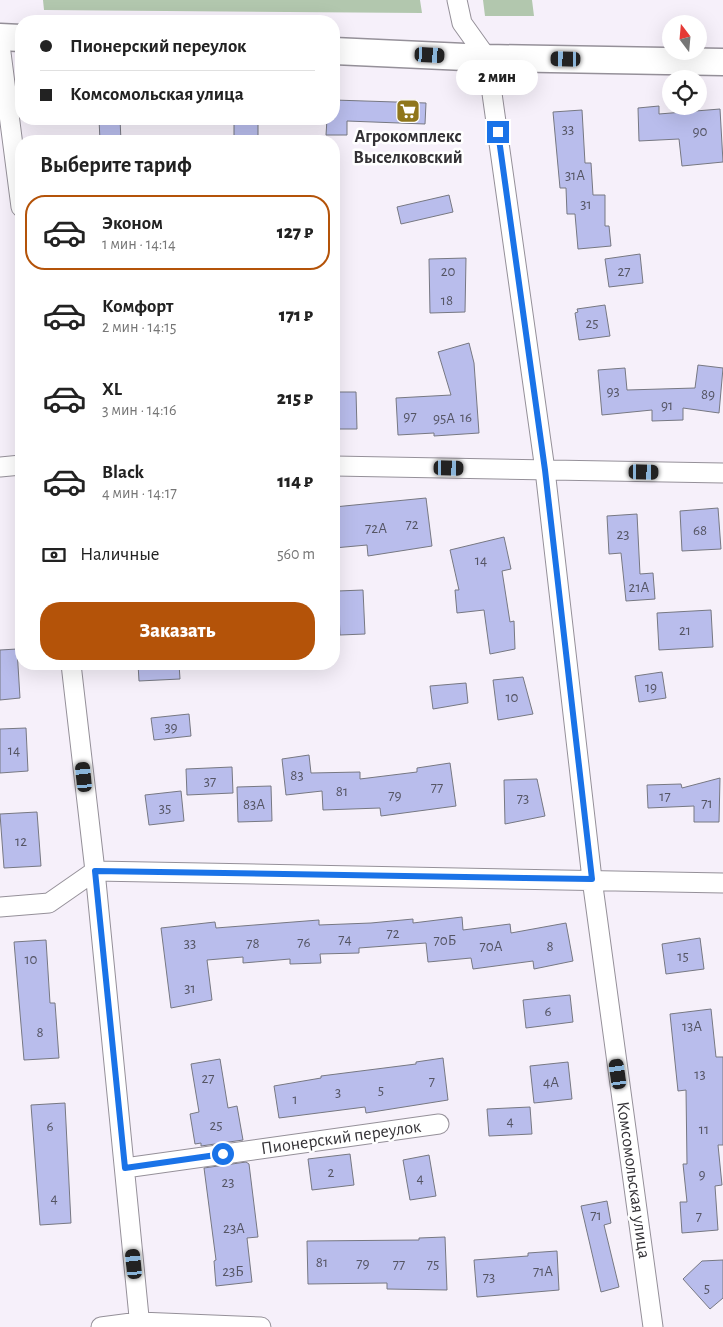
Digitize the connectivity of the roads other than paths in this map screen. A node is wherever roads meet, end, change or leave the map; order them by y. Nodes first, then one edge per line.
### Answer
1 (458, 0) edge
2 (0, 37) edge
3 (15, 38) edge
4 (0, 44) edge
5 (340, 51) edge
6 (487, 58) junction
7 (723, 62) edge
8 (15, 160) edge
9 (15, 466) edge
10 (340, 466) edge
11 (0, 467) edge
12 (545, 470) junction
13 (723, 473) edge
14 (72, 670) edge
15 (95, 871) junction
16 (592, 879) junction
17 (723, 883) edge
18 (0, 907) edge
19 (439, 1124) dead end
20 (125, 1168) junction
21 (139, 1325) edge
22 (100, 1327) edge
23 (261, 1327) edge
24 (653, 1327) edge

1 - 6 street, Комсомольская улица
2 - 3 main road
4 - 8 street
5 - 6 main road
6 - 7 main road
6 - 12 street, Комсомольская улица
9 - 11 street
10 - 12 street
12 - 13 street
12 - 16 street, Комсомольская улица
14 - 15 street
15 - 16 street
15 - 18 street
15 - 20 street
16 - 17 street
16 - 24 street, Комсомольская улица
19 - 20 street, Пионерский переулок
20 - 21 street
21 - 22 street
21 - 23 street

